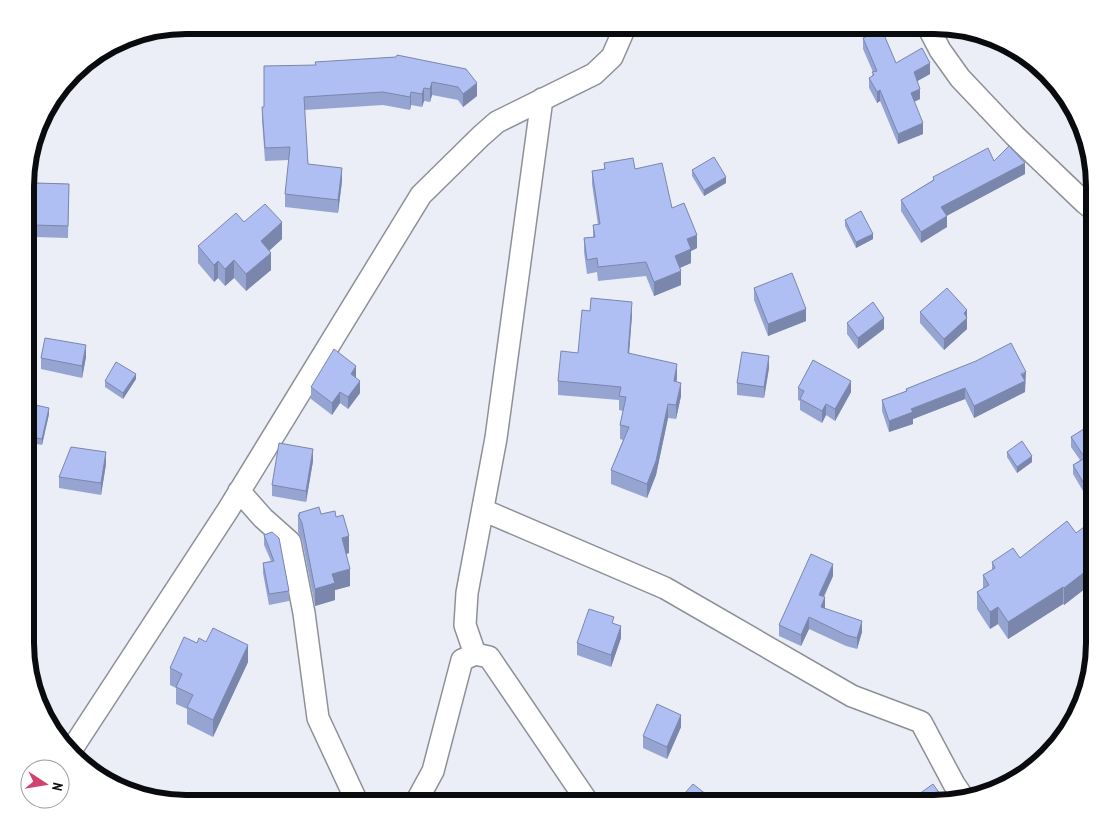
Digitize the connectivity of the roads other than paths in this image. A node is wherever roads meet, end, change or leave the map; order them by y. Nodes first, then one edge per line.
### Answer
1 (622, 34) edge
2 (931, 34) edge
3 (542, 99) junction
4 (1086, 204) edge
5 (240, 491) junction
6 (483, 510) junction
7 (476, 654) junction
8 (74, 746) edge
9 (960, 793) edge
10 (354, 795) edge
11 (420, 795) edge
12 (583, 795) edge

1 - 3 street
2 - 4 street
3 - 5 street
3 - 6 street
5 - 8 street
5 - 10 street
6 - 7 street
6 - 9 street
7 - 11 street
7 - 12 street

